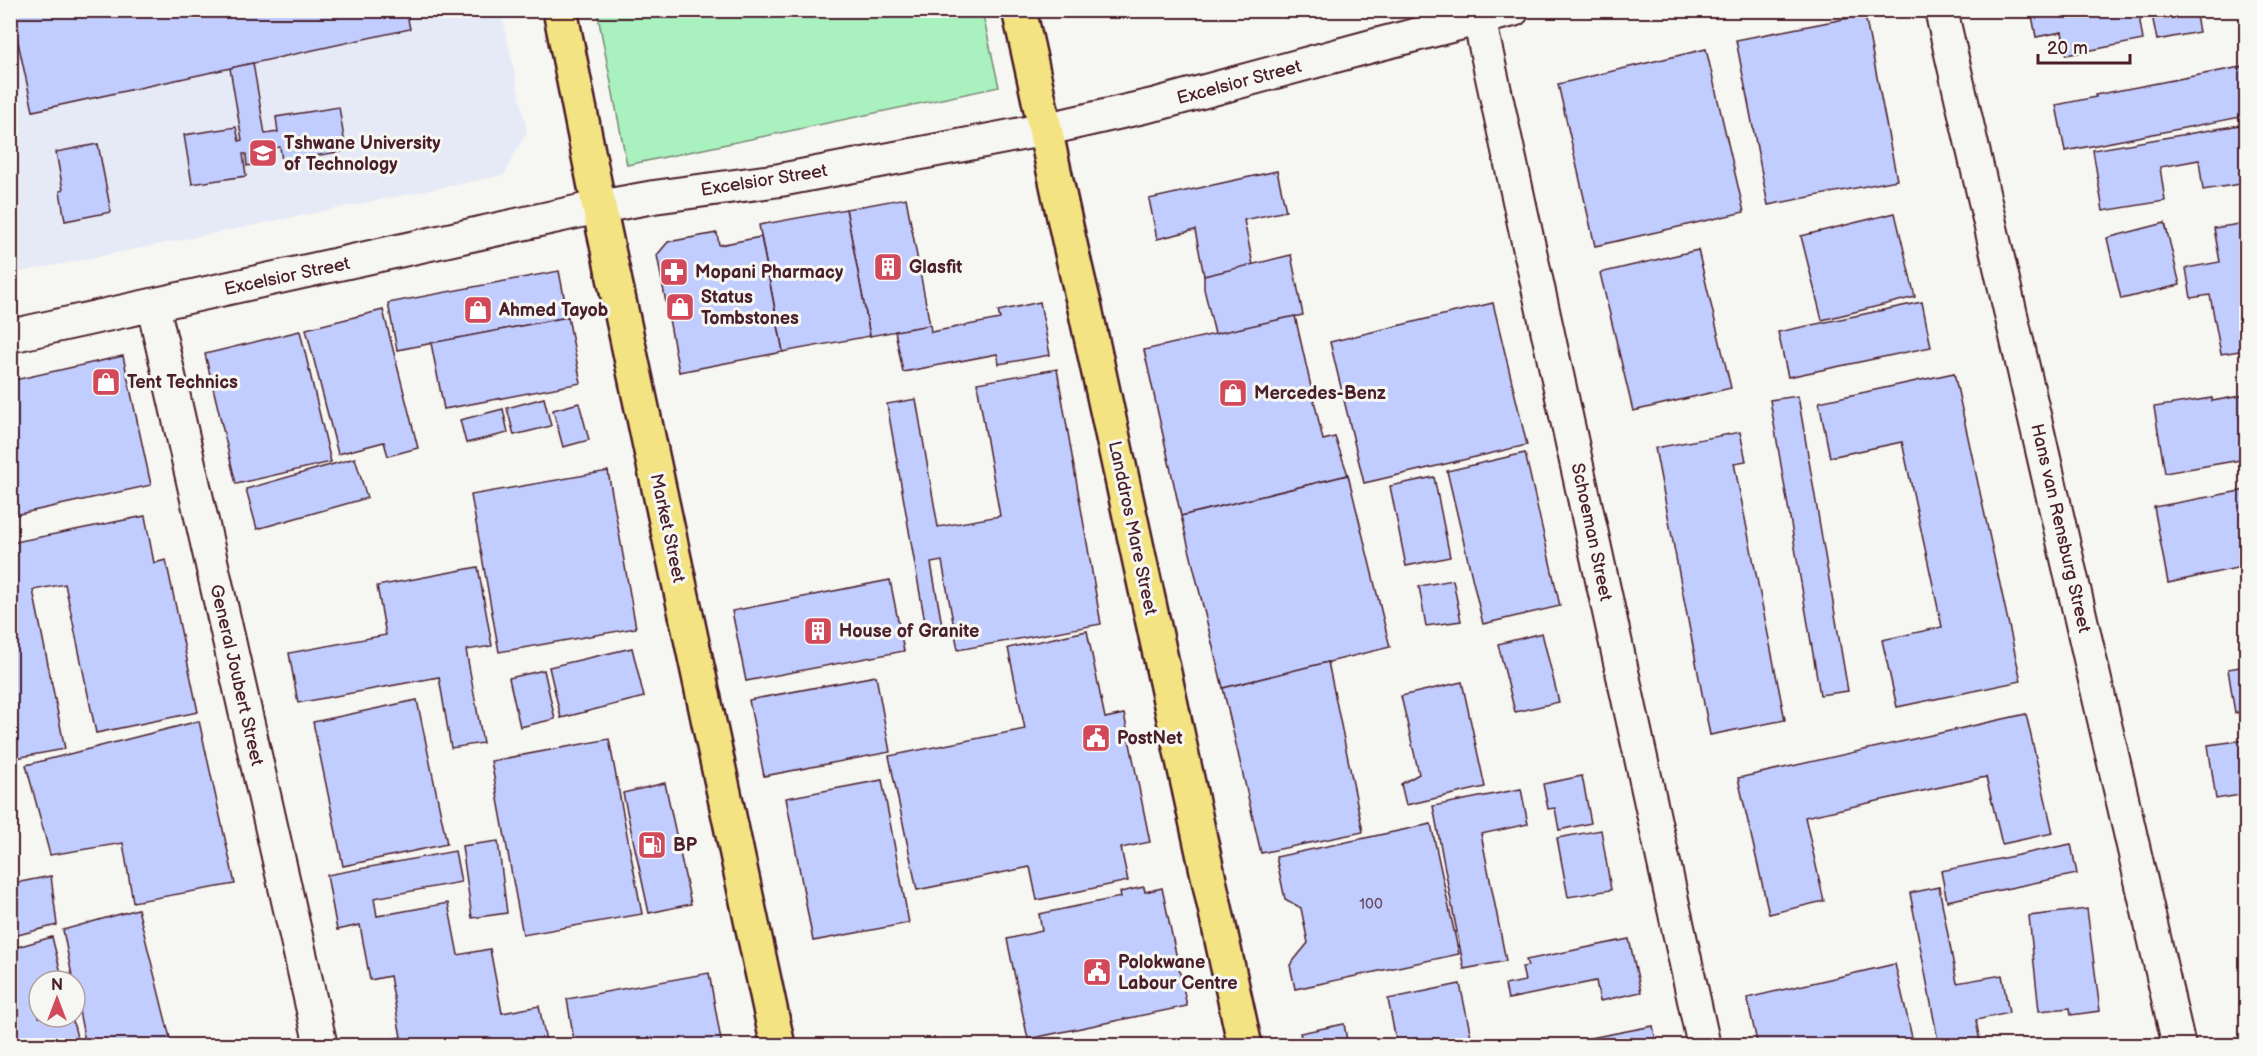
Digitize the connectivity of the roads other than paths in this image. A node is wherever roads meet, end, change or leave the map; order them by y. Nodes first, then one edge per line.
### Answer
1 (560, 10) edge
2 (1019, 10) edge
3 (1513, 10) edge
4 (1941, 10) edge
5 (1479, 18) junction
6 (1047, 129) junction
7 (599, 207) junction
8 (153, 305) junction
9 (10, 336) edge
10 (321, 1046) edge
11 (778, 1046) edge
12 (1245, 1046) edge
13 (1704, 1046) edge
14 (2180, 1046) edge

1 - 7 main road, Market Street
2 - 6 main road, Landdros Mare Street
3 - 5 street, Excelsior Street
4 - 14 street, Hans van Rensburg Street
5 - 6 street, Excelsior Street
5 - 13 street, Schoeman Street
6 - 7 street, Excelsior Street
6 - 12 main road, Landdros Mare Street
7 - 8 street, Excelsior Street
7 - 11 main road, Market Street
8 - 9 street, Excelsior Street
8 - 10 street, General Joubert Street

